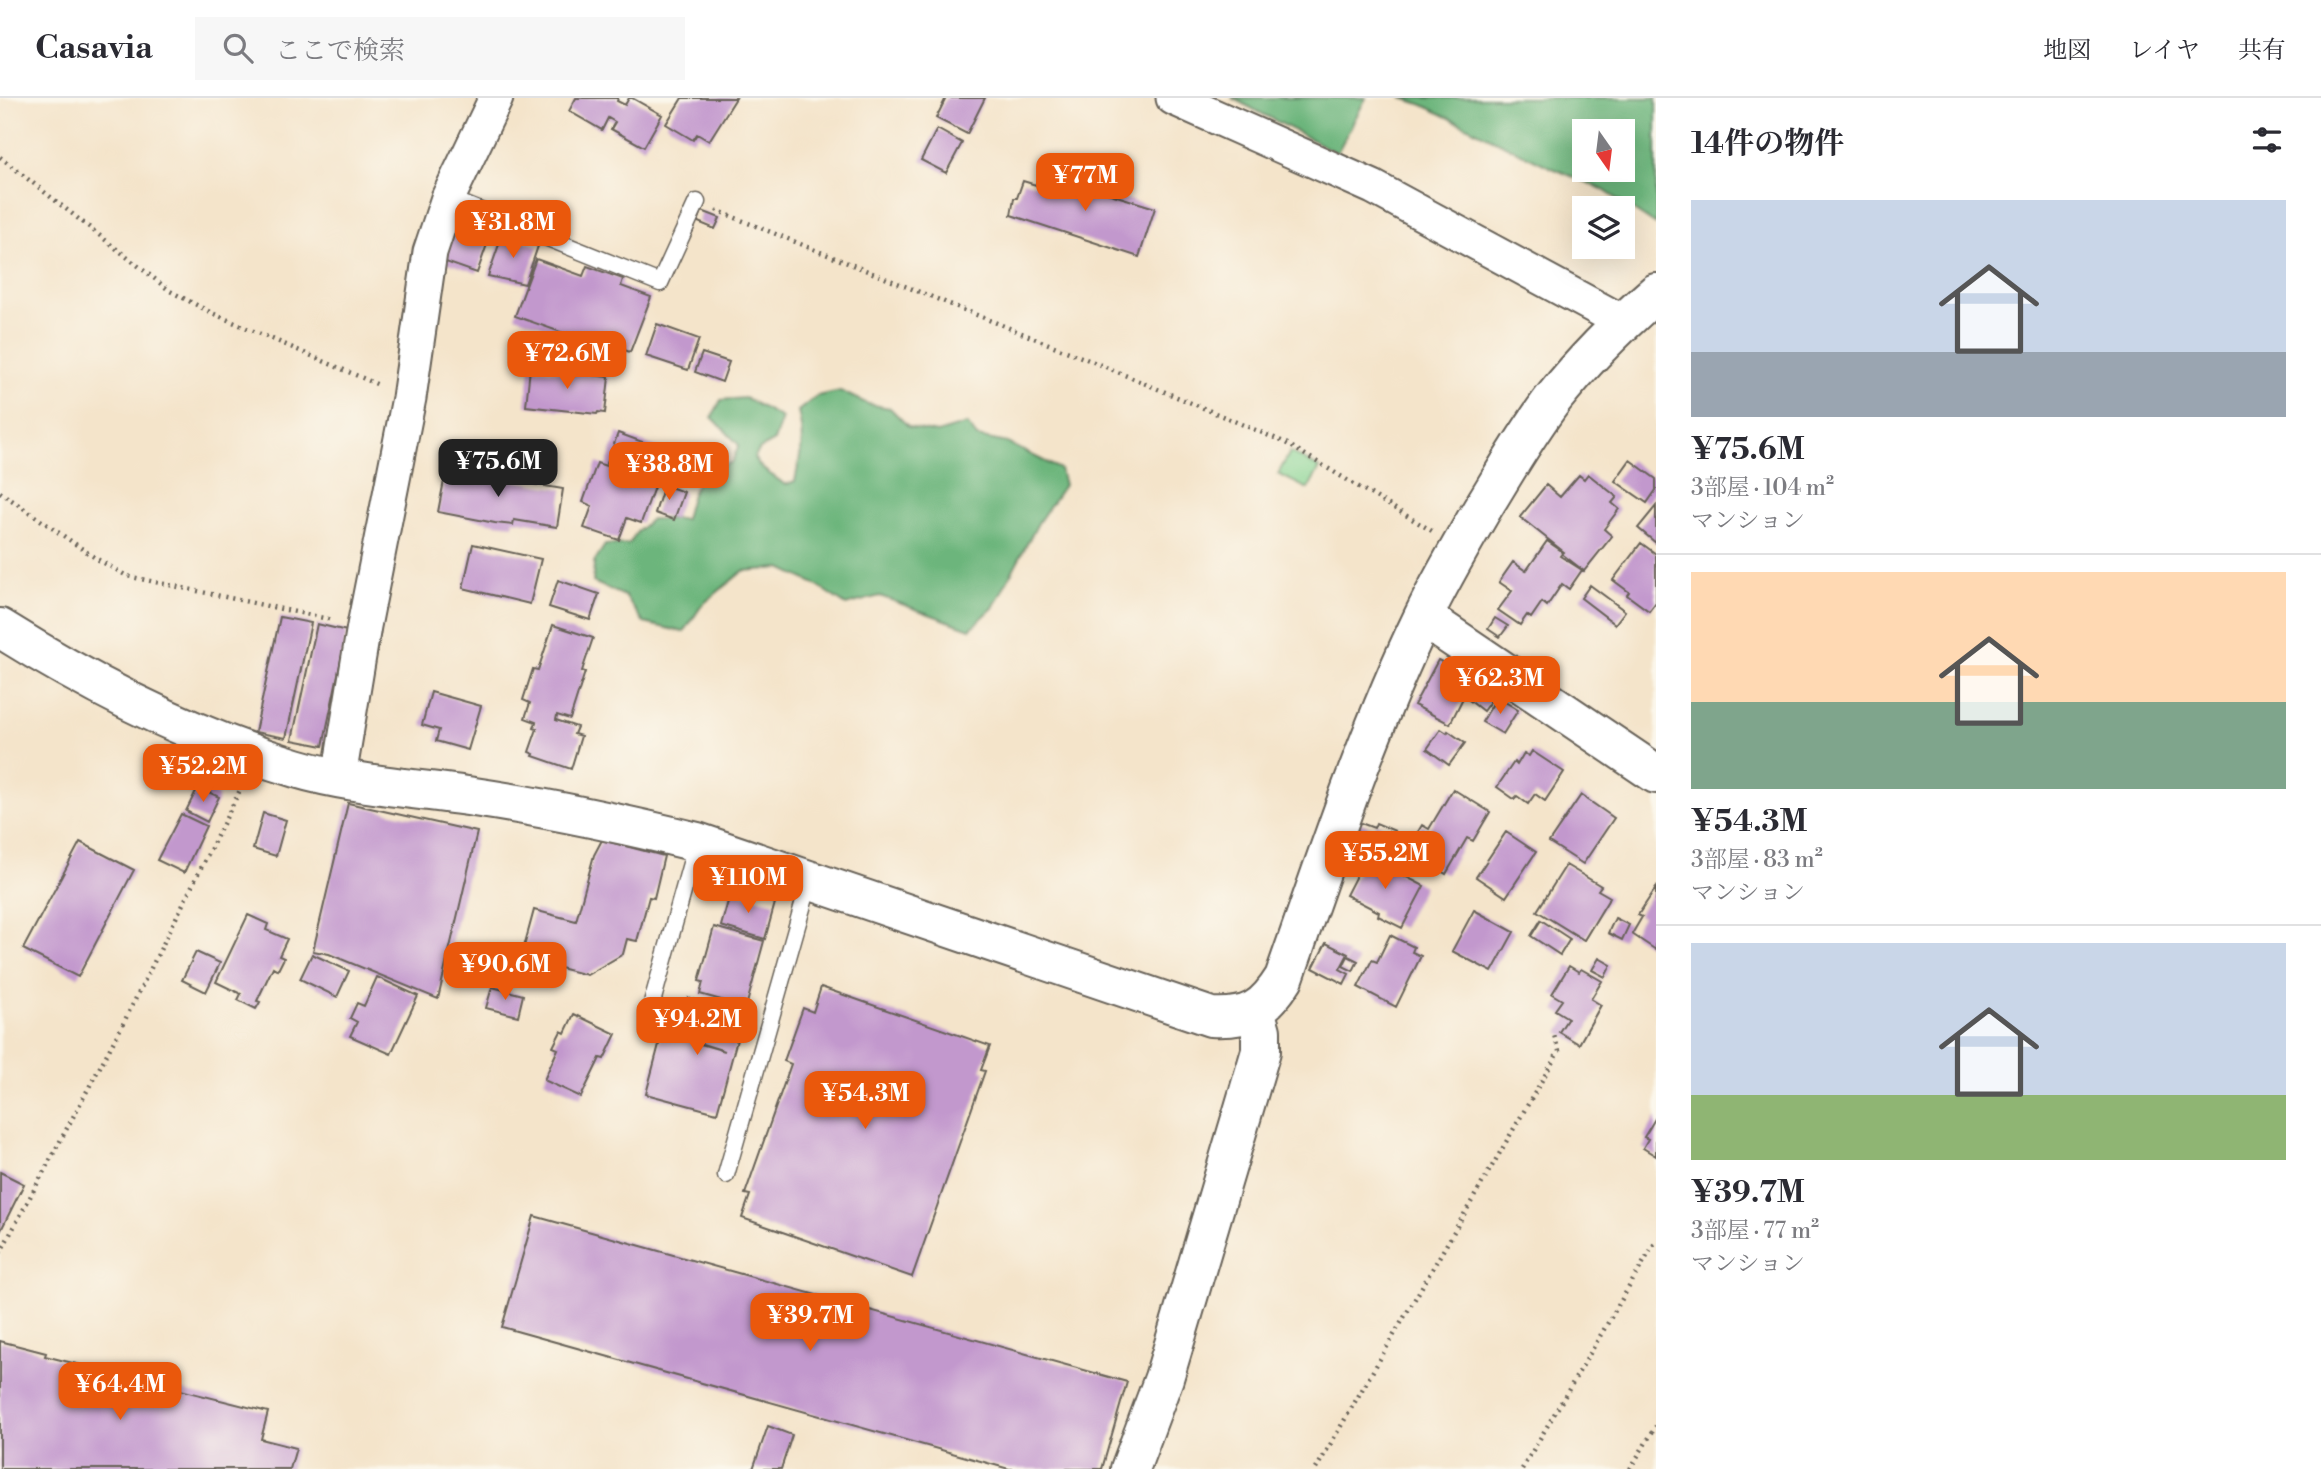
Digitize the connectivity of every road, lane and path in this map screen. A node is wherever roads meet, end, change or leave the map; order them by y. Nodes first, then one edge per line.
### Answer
1 (496, 98) edge
2 (1173, 98) edge
3 (0, 157) edge
4 (448, 198) junction
5 (697, 202) joint
6 (1656, 293) edge
7 (1623, 322) junction
8 (409, 398) junction
9 (0, 492) edge
10 (1459, 548) junction
11 (1423, 617) junction
12 (363, 626) junction
13 (0, 628) edge
14 (258, 754) junction
15 (1656, 774) edge
16 (339, 777) junction
17 (697, 842) junction
18 (810, 880) junction
19 (651, 1006) dead end
20 (1255, 1010) junction
21 (1553, 1032) dead end
22 (726, 1175) dead end
23 (1656, 1241) edge
24 (0, 1253) edge
25 (1656, 1426) edge
26 (1130, 1469) edge
27 (1316, 1469) edge
28 (1522, 1469) edge
29 (1630, 1469) edge

1 - 4 street
2 - 7 street
3 - 8 path
4 - 5 lane
4 - 8 street
5 - 10 path
6 - 7 street
7 - 10 street
8 - 12 street
9 - 12 path
10 - 11 street
11 - 15 street
11 - 20 street
12 - 16 street
13 - 14 street
14 - 16 street
14 - 24 path
16 - 17 street
17 - 18 street
17 - 19 lane
18 - 20 street
18 - 22 lane
20 - 26 street
21 - 27 path
23 - 28 path
25 - 29 path

